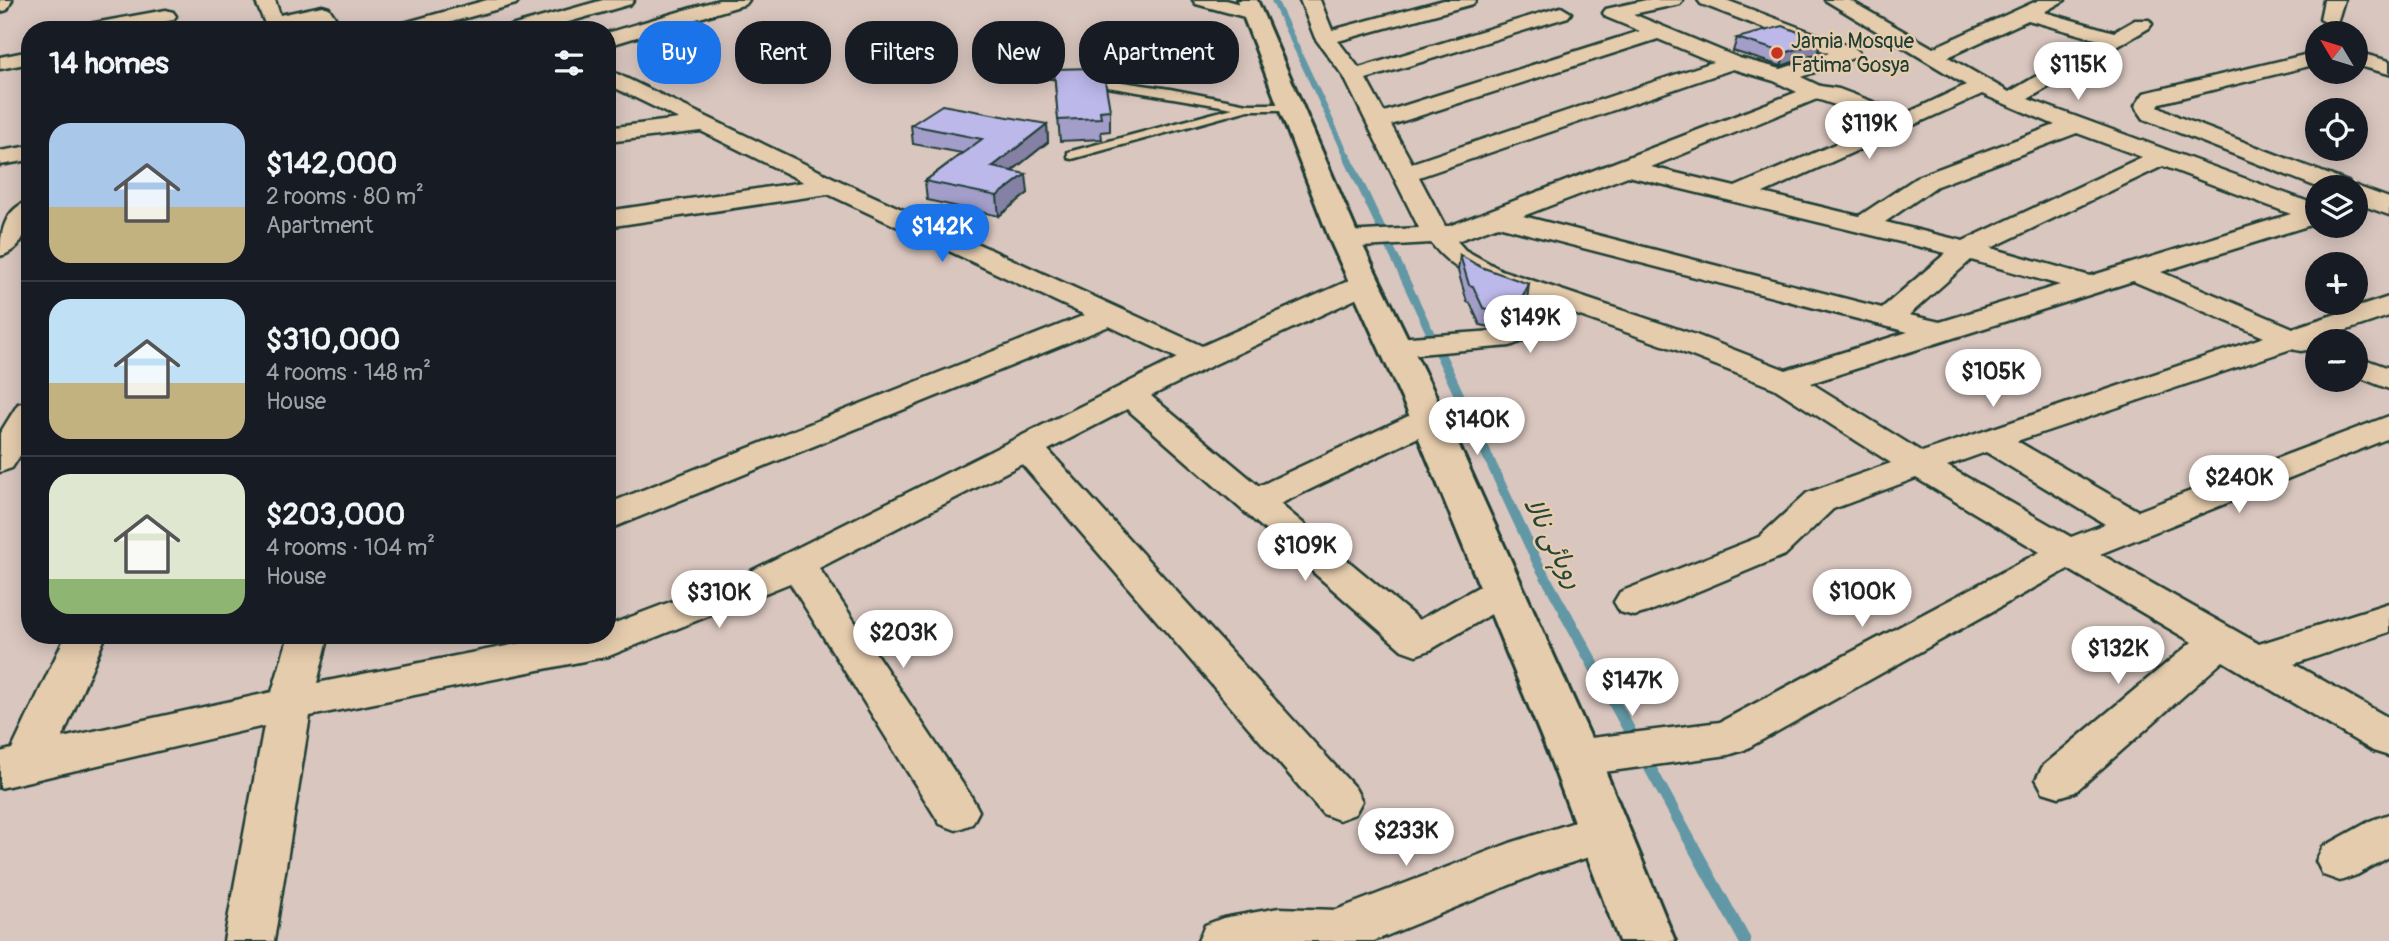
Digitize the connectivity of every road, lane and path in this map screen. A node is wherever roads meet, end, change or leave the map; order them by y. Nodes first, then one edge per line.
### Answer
1 (2, 0) edge
2 (265, 0) edge
3 (509, 0) edge
4 (624, 0) edge
5 (739, 0) edge
6 (1203, 0) edge
7 (1466, 0) edge
8 (1673, 0) edge
9 (1708, 0) edge
10 (2055, 0) edge
11 (1317, 2) edge
12 (0, 6) edge
13 (1250, 6) edge
14 (1837, 7) edge
15 (1561, 13) dead end
16 (2025, 13) junction
17 (165, 15) edge
18 (135, 21) edge
19 (273, 21) edge
20 (278, 21) edge
21 (328, 21) edge
22 (433, 21) edge
23 (550, 21) edge
24 (1763, 21) junction
25 (2142, 24) dead end
26 (1661, 31) junction
27 (1896, 35) junction
28 (616, 37) edge
29 (1325, 38) junction
30 (2117, 38) junction
31 (21, 41) edge
32 (1684, 41) junction
33 (0, 44) edge
34 (1849, 53) junction
35 (1932, 56) junction
36 (21, 59) edge
37 (2305, 61) edge
38 (1732, 62) junction
39 (2368, 62) edge
40 (0, 64) edge
41 (2389, 68) edge
42 (1354, 76) junction
43 (1782, 76) junction
44 (1065, 77) edge
45 (616, 79) edge
46 (1982, 86) junction
47 (1815, 92) junction
48 (2010, 100) junction
49 (1247, 107) junction
50 (1290, 107) junction
51 (1378, 122) junction
52 (1906, 122) junction
53 (706, 123) junction
54 (2076, 125) junction
55 (616, 134) edge
56 (21, 154) edge
57 (1072, 155) dead end
58 (2162, 157) junction
59 (0, 158) edge
60 (1626, 168) junction
61 (1405, 174) junction
62 (2308, 175) edge
63 (831, 186) junction
64 (1737, 195) junction
65 (21, 210) edge
66 (2305, 210) edge
67 (0, 213) edge
68 (1494, 216) junction
69 (616, 218) edge
70 (2305, 218) edge
71 (21, 221) edge
72 (1863, 226) junction
73 (1433, 236) junction
74 (1350, 240) junction
75 (0, 248) edge
76 (1966, 250) junction
77 (2134, 271) junction
78 (1364, 284) junction
79 (2090, 285) junction
80 (1559, 299) junction
81 (2389, 306) edge
82 (1110, 315) junction
83 (1889, 317) junction
84 (1942, 331) junction
85 (2304, 343) edge
86 (1405, 347) junction
87 (1202, 358) junction
88 (2368, 370) edge
89 (2389, 379) edge
90 (1785, 381) junction
91 (1130, 395) junction
92 (1429, 419) junction
93 (20, 425) edge
94 (2389, 426) edge
95 (1989, 439) junction
96 (1026, 447) junction
97 (0, 461) edge
98 (1921, 466) junction
99 (1255, 502) junction
100 (616, 514) edge
101 (2135, 526) junction
102 (2068, 552) junction
103 (796, 564) junction
104 (1500, 592) junction
105 (1634, 602) dead end
106 (2389, 617) edge
107 (616, 638) edge
108 (81, 644) edge
109 (310, 644) edge
110 (593, 644) edge
111 (2237, 652) junction
112 (290, 704) junction
113 (2389, 739) edge
114 (1590, 756) junction
115 (15, 766) edge
116 (2059, 779) dead end
117 (1339, 801) dead end
118 (956, 811) dead end
119 (1603, 833) junction
120 (2389, 834) edge
121 (2340, 861) dead end
122 (1334, 937) edge
123 (249, 941) edge
124 (1223, 941) edge
125 (1647, 941) edge

1 - 12 street
2 - 19 street
3 - 22 street
4 - 23 street
5 - 28 street
6 - 13 street
7 - 29 street
8 - 26 street
9 - 24 street
10 - 16 street
11 - 29 street
13 - 50 street
14 - 24 street
14 - 27 street
15 - 42 street
16 - 30 street
16 - 35 street
17 - 18 street
20 - 21 street
24 - 32 street
24 - 34 street
25 - 30 street
26 - 32 street
26 - 51 street
27 - 34 street
27 - 35 street
29 - 42 street
30 - 48 street
31 - 33 street
32 - 38 street
34 - 43 street
35 - 46 street
36 - 40 street
37 - 62 street
38 - 43 street
38 - 61 street
39 - 41 street
42 - 51 street
43 - 47 street
44 - 49 lane
45 - 53 street
46 - 48 street
46 - 52 street
47 - 52 street
47 - 60 street
48 - 54 street
49 - 50 lane
49 - 57 lane
50 - 74 street
51 - 61 street
52 - 64 street
53 - 55 street
53 - 63 street
54 - 58 street
54 - 72 street
56 - 59 street
58 - 66 street
58 - 76 street
60 - 64 street
60 - 68 street
61 - 73 street
63 - 69 street
63 - 82 street
64 - 72 street
65 - 67 street
68 - 73 street
68 - 83 street
70 - 77 street
71 - 75 street
72 - 76 street
73 - 74 street
73 - 80 street
74 - 78 street
76 - 79 street
76 - 83 street
77 - 79 street
77 - 85 street
78 - 86 street
78 - 87 street
79 - 84 street
80 - 86 street
80 - 90 street
81 - 85 street
82 - 87 street
82 - 100 street
83 - 84 street
84 - 90 street
85 - 95 street
86 - 92 street
87 - 91 street
88 - 89 street
90 - 98 street
91 - 96 street
91 - 99 street
92 - 99 street
92 - 104 street
93 - 97 street
94 - 101 street
95 - 98 street
95 - 101 street
96 - 103 street
96 - 117 street
98 - 102 street
98 - 105 street
99 - 104 street
101 - 102 street
102 - 111 street
102 - 114 street
103 - 107 street
103 - 118 street
104 - 114 street
106 - 111 street
108 - 115 street
109 - 112 street
110 - 112 street
111 - 113 street
111 - 116 street
112 - 115 street
112 - 123 street
114 - 119 street
119 - 122 street
119 - 125 street
120 - 121 street
122 - 124 street

